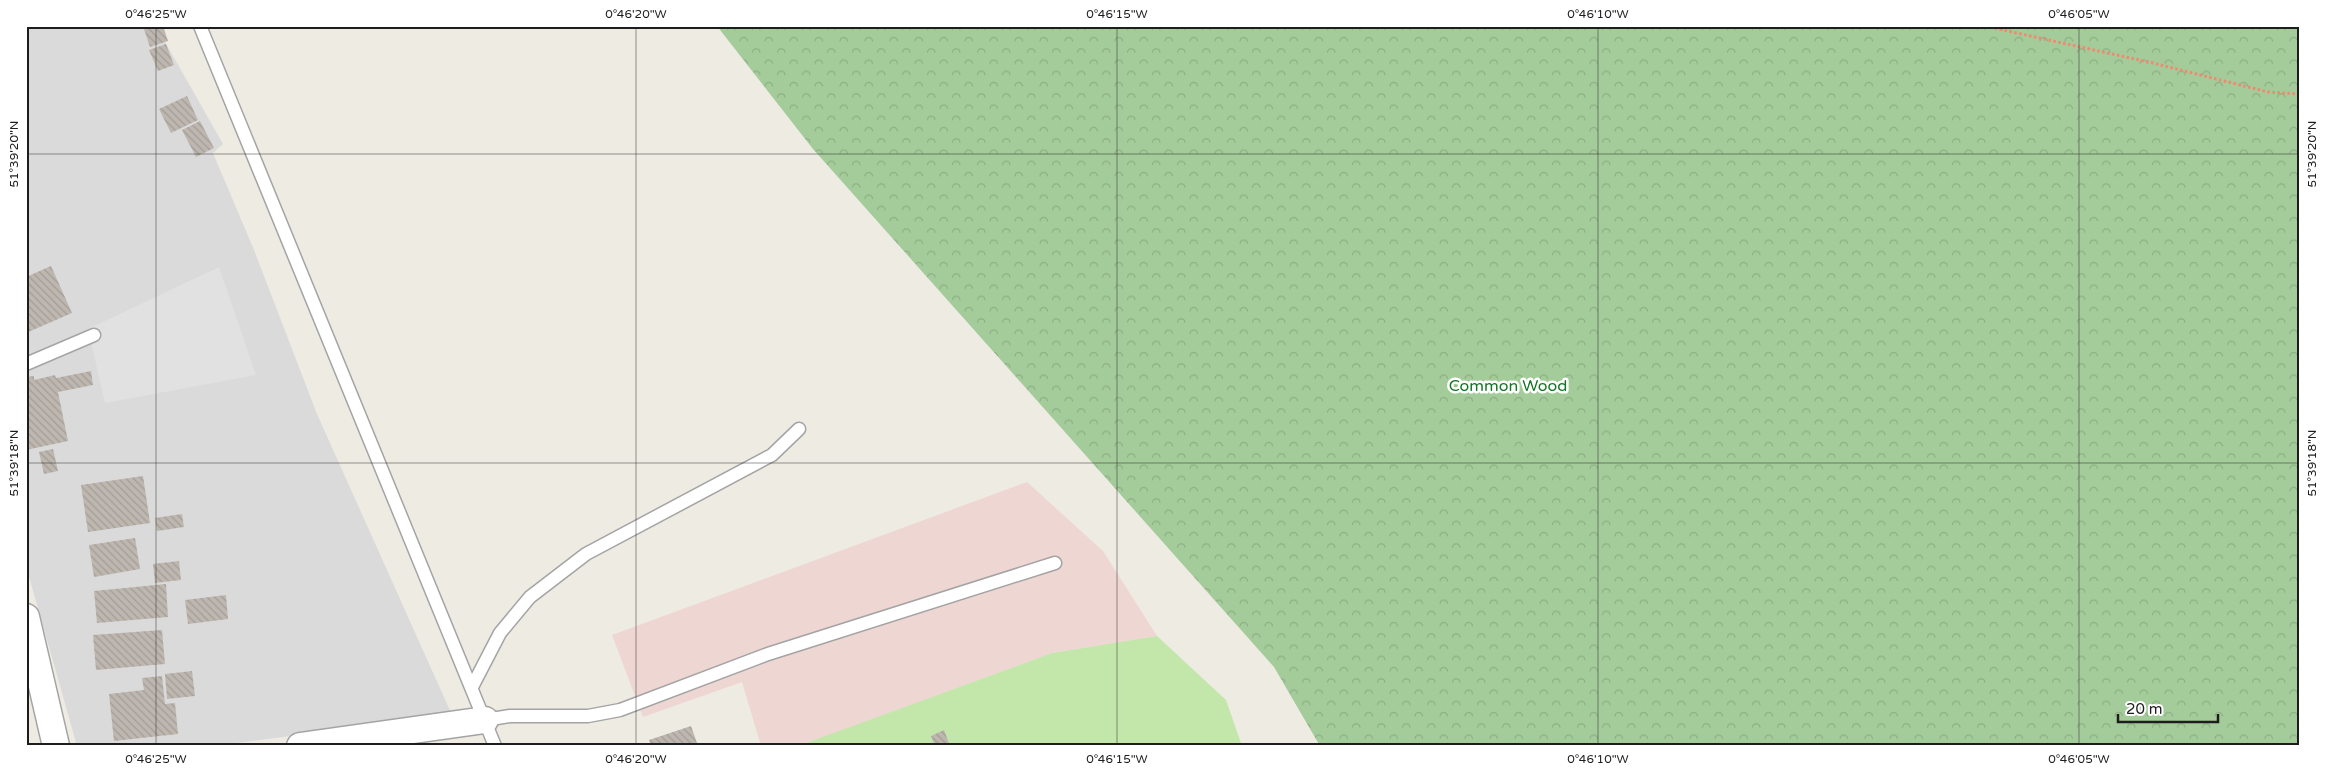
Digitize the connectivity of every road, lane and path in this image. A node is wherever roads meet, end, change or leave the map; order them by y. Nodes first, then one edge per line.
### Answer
1 (200, 26) edge
2 (1985, 26) edge
3 (2300, 94) edge
4 (94, 335) dead end
5 (26, 364) edge
6 (799, 429) dead end
7 (1055, 563) dead end
8 (26, 618) edge
9 (472, 687) junction
10 (485, 720) junction
11 (56, 746) edge
12 (300, 746) edge
13 (495, 746) edge

1 - 9 lane
2 - 3 path
4 - 5 lane
6 - 9 lane
7 - 10 lane
8 - 11 street
9 - 10 lane
10 - 12 street
10 - 13 lane

